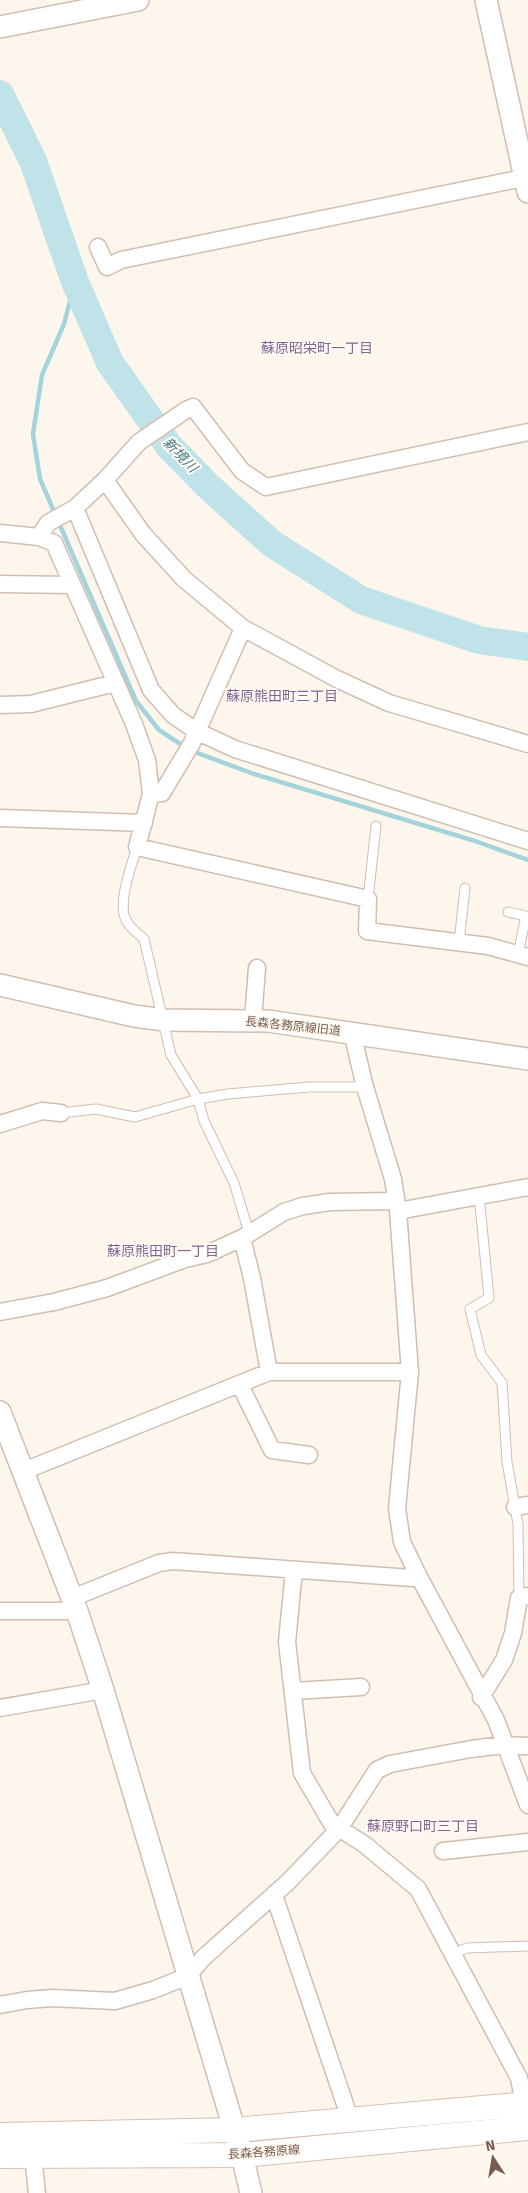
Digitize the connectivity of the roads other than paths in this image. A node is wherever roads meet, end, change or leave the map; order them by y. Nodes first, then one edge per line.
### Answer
1 (138, 0) edge
2 (486, 0) edge
3 (3, 27) edge
4 (527, 182) edge
5 (98, 247) dead end
6 (528, 432) edge
7 (105, 480) junction
8 (71, 509) junction
9 (0, 533) edge
10 (39, 537) junction
11 (0, 584) edge
12 (72, 585) junction
13 (243, 628) junction
14 (115, 683) junction
15 (0, 705) edge
16 (194, 737) junction
17 (528, 744) edge
18 (151, 794) junction
19 (0, 818) edge
20 (144, 823) junction
21 (376, 826) dead end
22 (528, 841) edge
23 (138, 847) junction
24 (465, 888) dead end
25 (368, 899) junction
26 (508, 912) dead end
27 (459, 942) junction
28 (523, 956) edge
29 (257, 968) dead end
30 (0, 985) edge
31 (164, 1020) junction
32 (253, 1020) junction
33 (356, 1033) junction
34 (528, 1058) edge
35 (364, 1087) junction
36 (198, 1099) junction
37 (61, 1114) joint
38 (0, 1124) edge
39 (528, 1187) edge
40 (479, 1196) junction
41 (397, 1206) junction
42 (246, 1236) junction
43 (0, 1312) edge
44 (269, 1372) junction
45 (410, 1372) junction
46 (240, 1385) junction
47 (0, 1412) edge
48 (309, 1455) dead end
49 (24, 1471) junction
50 (521, 1506) edge
51 (294, 1570) junction
52 (418, 1575) junction
53 (524, 1597) edge
54 (75, 1605) junction
55 (0, 1611) edge
56 (361, 1686) dead end
57 (103, 1690) junction
58 (294, 1692) junction
59 (481, 1696) junction
60 (0, 1708) edge
61 (504, 1745) junction
62 (528, 1746) edge
63 (528, 1805) edge
64 (339, 1829) junction
65 (528, 1842) edge
66 (444, 1851) dead end
67 (274, 1895) junction
68 (528, 1946) edge
69 (452, 1954) junction
70 (188, 1976) junction
71 (0, 2005) edge
72 (526, 2104) edge
73 (348, 2121) junction
74 (234, 2130) junction
75 (528, 2131) edge
76 (0, 2135) edge
77 (242, 2155) junction
78 (0, 2156) edge
79 (34, 2156) junction
80 (37, 2193) edge
81 (251, 2193) edge

1 - 3 street
2 - 4 street
4 - 5 street
6 - 7 street
7 - 8 street
7 - 13 street
8 - 10 street
8 - 16 street
9 - 10 street
10 - 12 street
11 - 12 street
12 - 14 street
13 - 16 street
13 - 17 street
14 - 15 street
14 - 18 street
16 - 18 street
16 - 22 street
18 - 20 street
19 - 20 street
20 - 23 street
21 - 25 lane
23 - 25 street
23 - 31 lane
24 - 27 lane
25 - 27 street
26 - 28 lane
27 - 28 street
29 - 32 street
30 - 31 street, 長森各務原線旧道
31 - 32 street, 長森各務原線旧道
31 - 36 lane
32 - 33 street, 長森各務原線旧道
33 - 34 street, 長森各務原線旧道
33 - 35 street
35 - 36 lane
35 - 41 street
36 - 37 lane
36 - 42 lane
37 - 38 street
39 - 40 street
40 - 41 street
40 - 50 lane
41 - 42 street
41 - 45 street
42 - 43 street
42 - 44 street
44 - 45 street
44 - 46 street
45 - 52 street
46 - 48 street
46 - 49 street
47 - 49 street
49 - 54 street
50 - 53 lane
51 - 52 street
51 - 54 street
51 - 58 street
52 - 59 street
53 - 59 street
54 - 55 street
54 - 57 street
56 - 58 street
57 - 60 street
57 - 70 street
58 - 64 street
59 - 61 street
61 - 62 street
61 - 63 street
61 - 64 street
64 - 67 street
64 - 69 street
65 - 66 street
67 - 70 street
67 - 73 street
68 - 69 lane
69 - 72 street
70 - 71 street
70 - 74 street
72 - 73 main road, 長森各務原線
73 - 74 main road, 長森各務原線
74 - 76 main road, 長森各務原線
74 - 77 street
75 - 77 main road, 長森各務原線
77 - 79 main road, 長森各務原線
77 - 81 street
78 - 79 main road, 長森各務原線
79 - 80 street

